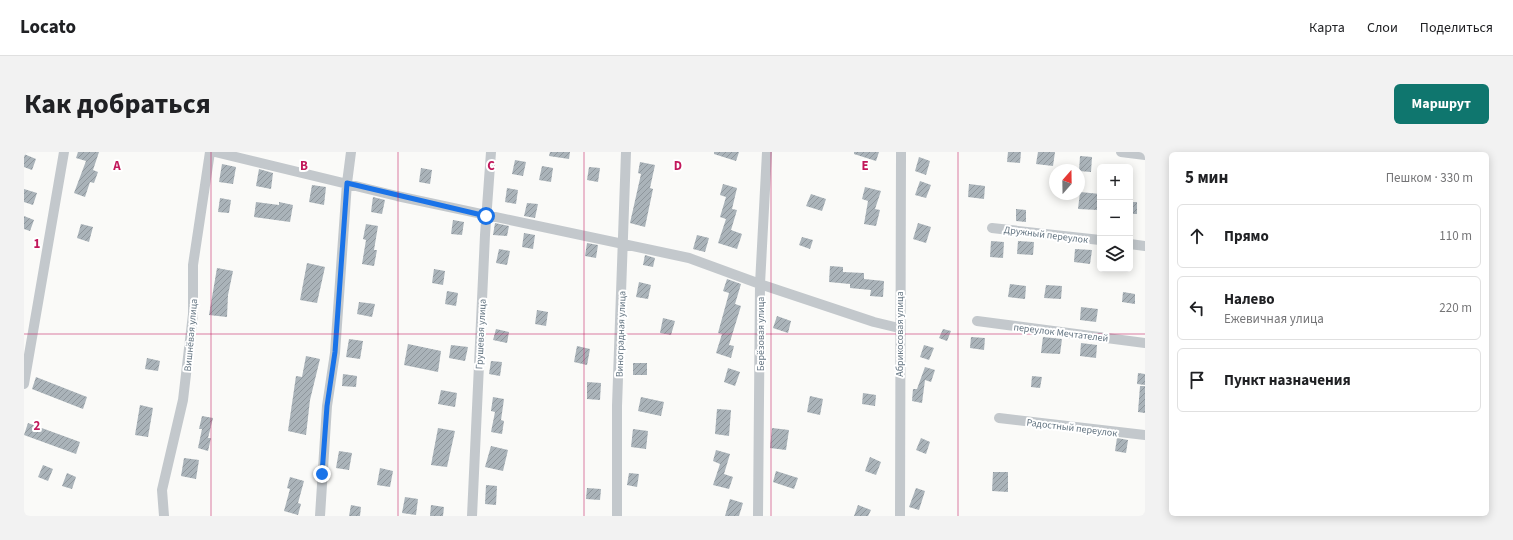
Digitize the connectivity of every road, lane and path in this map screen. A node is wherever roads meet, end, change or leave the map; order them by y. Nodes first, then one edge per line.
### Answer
1 (64, 152) edge
2 (210, 152) edge
3 (215, 152) edge
4 (351, 152) edge
5 (491, 152) edge
6 (626, 152) edge
7 (767, 152) edge
8 (901, 152) edge
9 (1121, 152) edge
10 (1145, 155) edge
11 (347, 183) junction
12 (486, 216) junction
13 (992, 228) dead end
14 (1097, 240) edge
15 (623, 244) junction
16 (1133, 244) edge
17 (1145, 246) edge
18 (760, 284) junction
19 (977, 321) dead end
20 (899, 328) junction
21 (1145, 343) edge
22 (24, 384) edge
23 (999, 418) dead end
24 (1145, 435) edge
25 (164, 516) edge
26 (320, 516) edge
27 (472, 516) edge
28 (617, 516) edge
29 (758, 516) edge
30 (900, 516) edge

1 - 22 street
2 - 25 street, Вишнёвая улица
3 - 11 street
4 - 11 street
5 - 12 street, Грушевая улица
6 - 15 street, Виноградная улица
7 - 18 street, Берёзовая улица
8 - 20 street, Абрикосовая улица
9 - 10 street
11 - 12 street
11 - 26 street
12 - 15 street
12 - 27 street, Грушевая улица
13 - 14 street, Дружный переулок
15 - 18 street
15 - 28 street, Виноградная улица
16 - 17 street
18 - 20 street
18 - 29 street, Берёзовая улица
19 - 21 street, переулок Мечтателей
20 - 30 street, Абрикосовая улица
23 - 24 street, Радостный переулок

